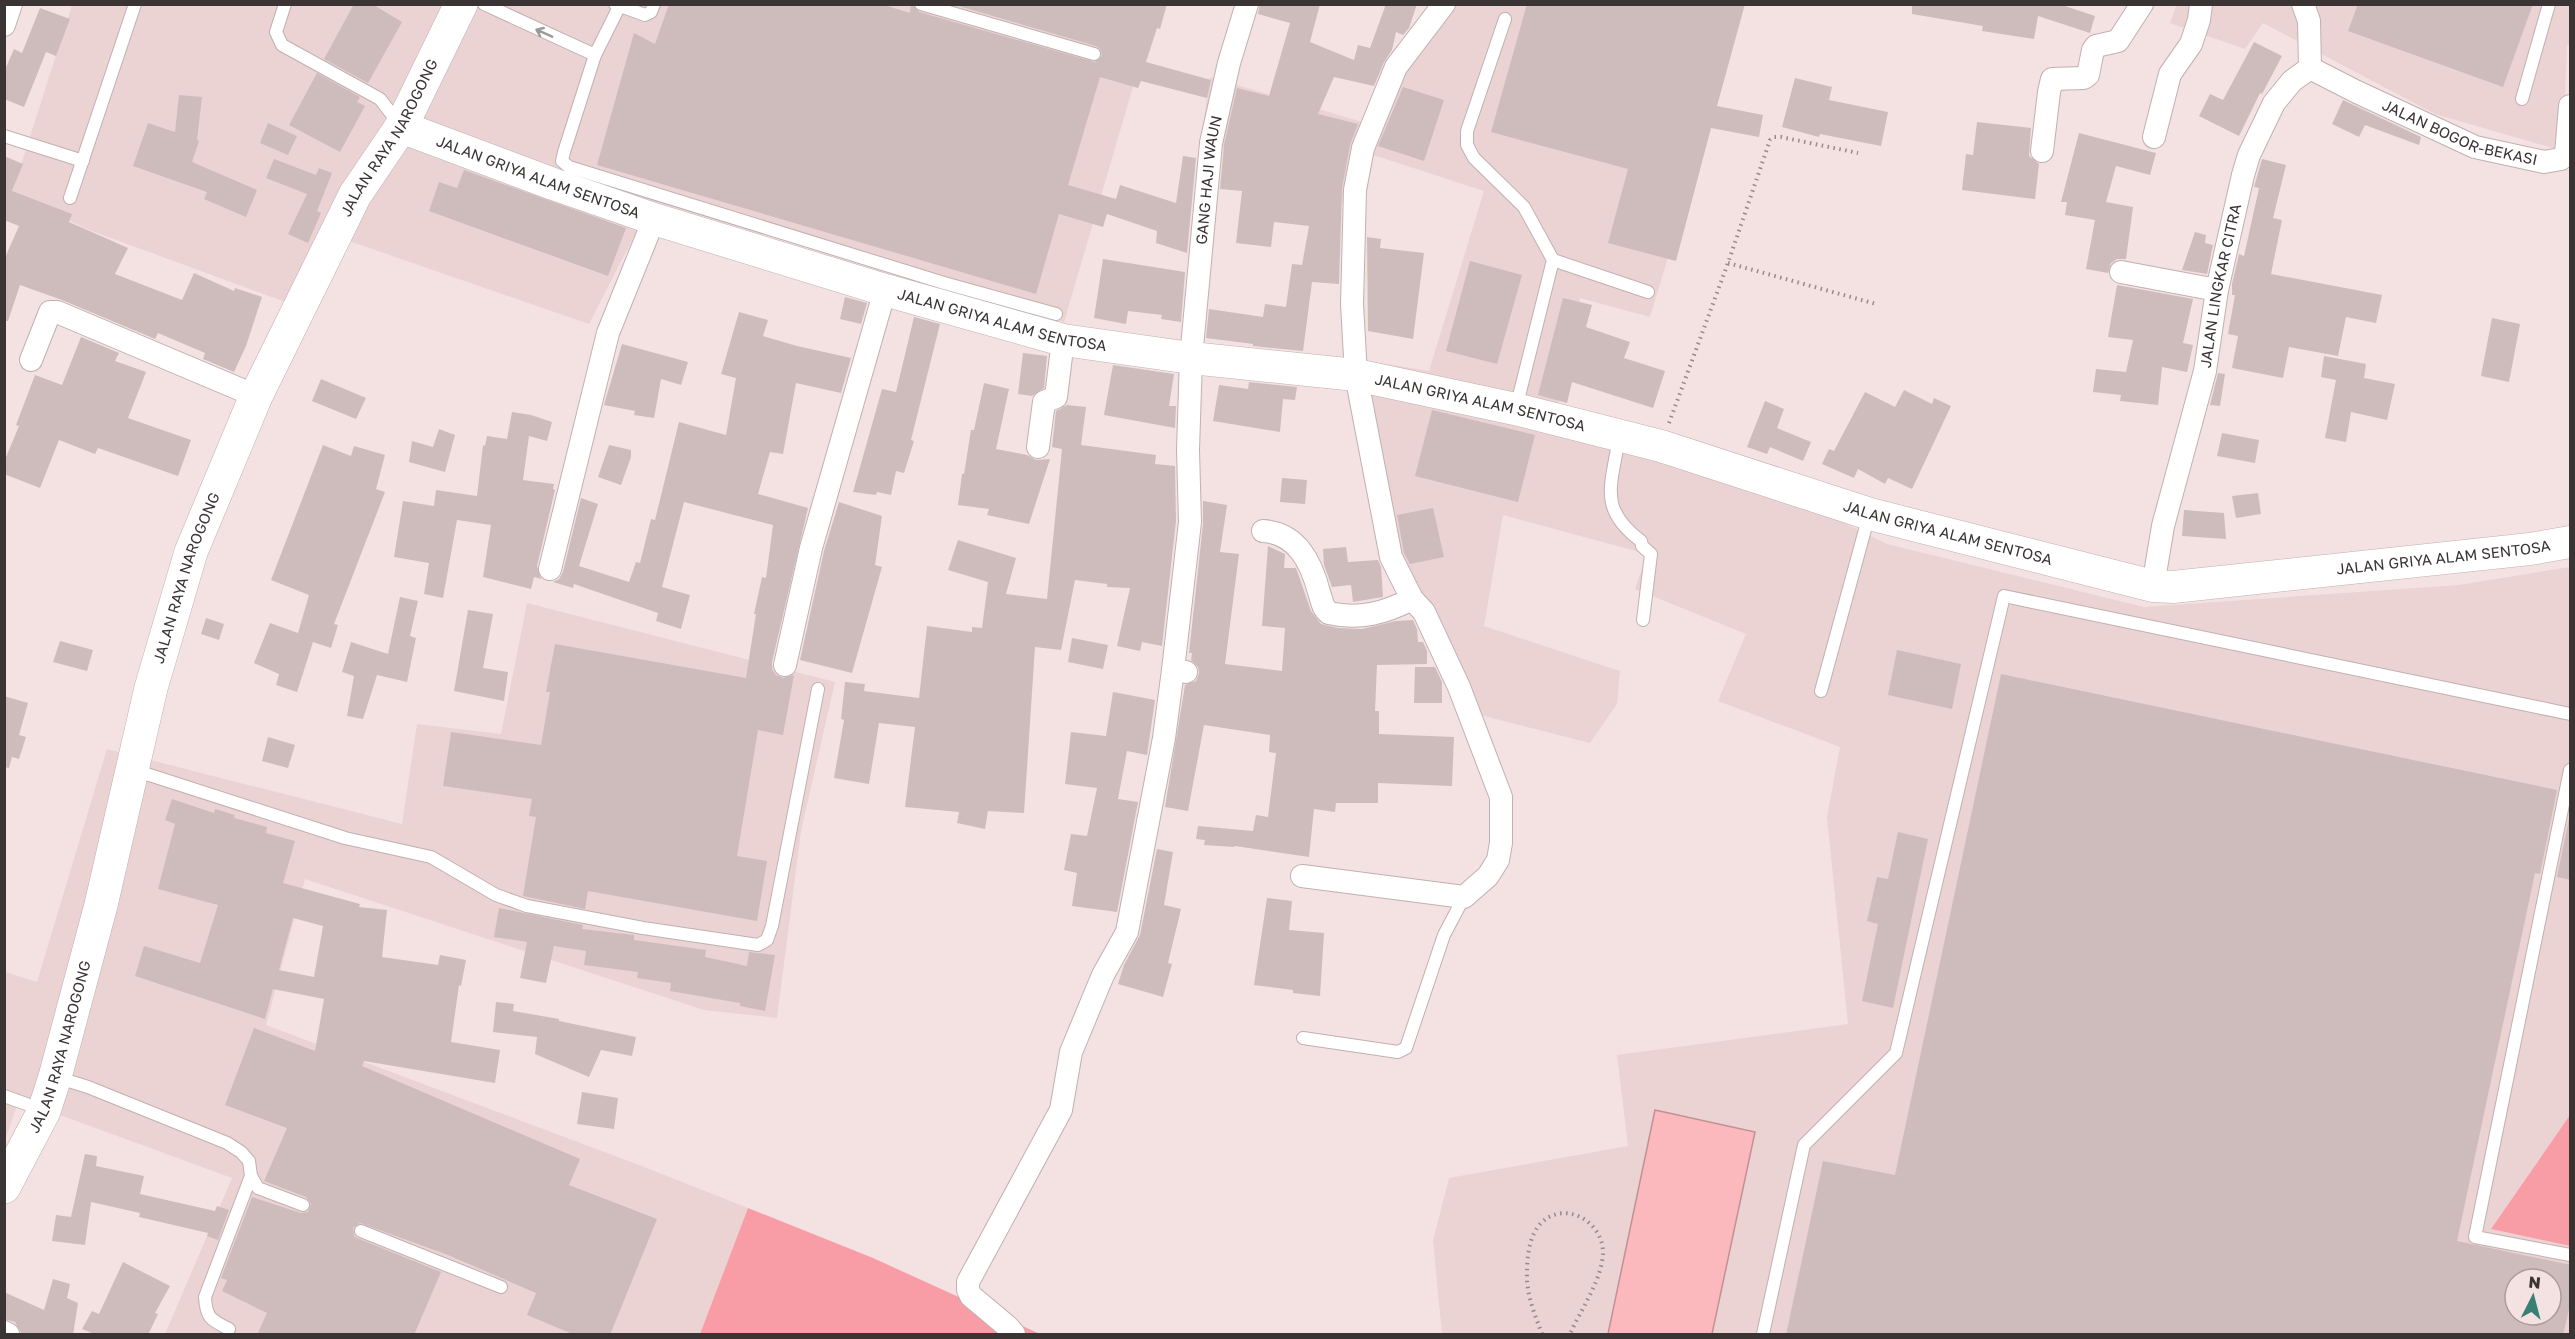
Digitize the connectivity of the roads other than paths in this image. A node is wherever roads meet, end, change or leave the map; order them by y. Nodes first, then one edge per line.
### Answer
1 (11, 4) edge
2 (135, 4) edge
3 (285, 4) edge
4 (461, 4) edge
5 (484, 4) edge
6 (654, 4) edge
7 (921, 4) edge
8 (1247, 4) edge
9 (1444, 4) edge
10 (2142, 4) edge
11 (2201, 4) edge
12 (2303, 4) edge
13 (2549, 4) edge
14 (617, 6) edge
15 (1505, 19) dead end
16 (4, 25) edge
17 (1094, 54) dead end
18 (594, 55) junction
19 (2310, 68) junction
20 (2522, 99) dead end
21 (2571, 106) edge
22 (401, 127) junction
23 (4, 136) edge
24 (2154, 137) dead end
25 (2042, 151) dead end
26 (83, 161) junction
27 (70, 198) dead end
28 (654, 219) junction
29 (1553, 260) junction
30 (2121, 272) dead end
31 (885, 290) junction
32 (2217, 290) junction
33 (1648, 292) dead end
34 (1060, 327) junction
35 (1191, 358) junction
36 (32, 360) dead end
37 (1356, 375) junction
38 (256, 396) junction
39 (1515, 409) junction
40 (1619, 436) junction
41 (1038, 447) dead end
42 (1870, 514) junction
43 (1263, 531) dead end
44 (2571, 542) edge
45 (550, 568) dead end
46 (2153, 585) junction
47 (1412, 599) junction
48 (1643, 620) dead end
49 (784, 665) dead end
50 (818, 689) dead end
51 (1821, 691) dead end
52 (2571, 714) edge
53 (134, 770) junction
54 (2571, 771) edge
55 (1302, 876) dead end
56 (1464, 897) junction
57 (1303, 1038) dead end
58 (55, 1077) junction
59 (4, 1096) edge
60 (44, 1111) junction
61 (251, 1176) junction
62 (6, 1178) edge
63 (303, 1205) dead end
64 (362, 1231) dead end
65 (2571, 1255) edge
66 (501, 1287) dead end
67 (229, 1329) dead end
68 (4, 1332) edge
69 (8, 1335) edge
70 (1014, 1335) edge
71 (1763, 1335) edge

1 - 16 street
2 - 26 lane
3 - 22 lane
4 - 22 main road, JALAN RAYA NAROGONG
18 -> 5 lane
6 - 14 lane
7 - 17 lane
8 - 35 street, GANG HAJI WAUN
9 - 37 street
10 - 25 street
11 - 24 street
12 - 19 street
13 - 20 lane
14 - 18 lane
15 - 29 lane
18 - 34 lane
19 - 21 street, JALAN BOGOR-BEKASI
19 - 32 street, JALAN LINGKAR CITRA
22 - 28 street, JALAN GRIYA ALAM SENTOSA
22 - 38 main road, JALAN RAYA NAROGONG
23 - 26 lane
26 - 27 lane
28 - 31 street, JALAN GRIYA ALAM SENTOSA
28 - 45 street
29 - 33 lane
29 - 39 lane
30 - 32 street
31 - 34 street, JALAN GRIYA ALAM SENTOSA
31 - 49 street
32 - 46 street, JALAN LINGKAR CITRA
34 - 35 street, JALAN GRIYA ALAM SENTOSA
34 - 41 street
35 - 37 street, JALAN GRIYA ALAM SENTOSA
35 - 70 street, GANG HAJI WAUN
36 - 38 street
37 - 39 street, JALAN GRIYA ALAM SENTOSA
37 - 47 street
38 - 53 main road, JALAN RAYA NAROGONG
39 - 40 street, JALAN GRIYA ALAM SENTOSA
40 - 42 street, JALAN GRIYA ALAM SENTOSA
40 - 48 lane
42 - 46 street, JALAN GRIYA ALAM SENTOSA
42 - 51 lane
43 - 47 street
44 - 46 street, JALAN GRIYA ALAM SENTOSA
47 - 56 street
50 - 53 lane
52 - 71 lane
53 - 58 main road, JALAN RAYA NAROGONG
54 - 65 lane
55 - 56 street
56 - 57 lane
58 - 60 main road, JALAN RAYA NAROGONG
58 - 61 lane
59 - 60 lane
60 - 62 main road, JALAN RAYA NAROGONG
61 - 63 lane
61 - 67 lane
64 - 66 lane
68 - 69 street

